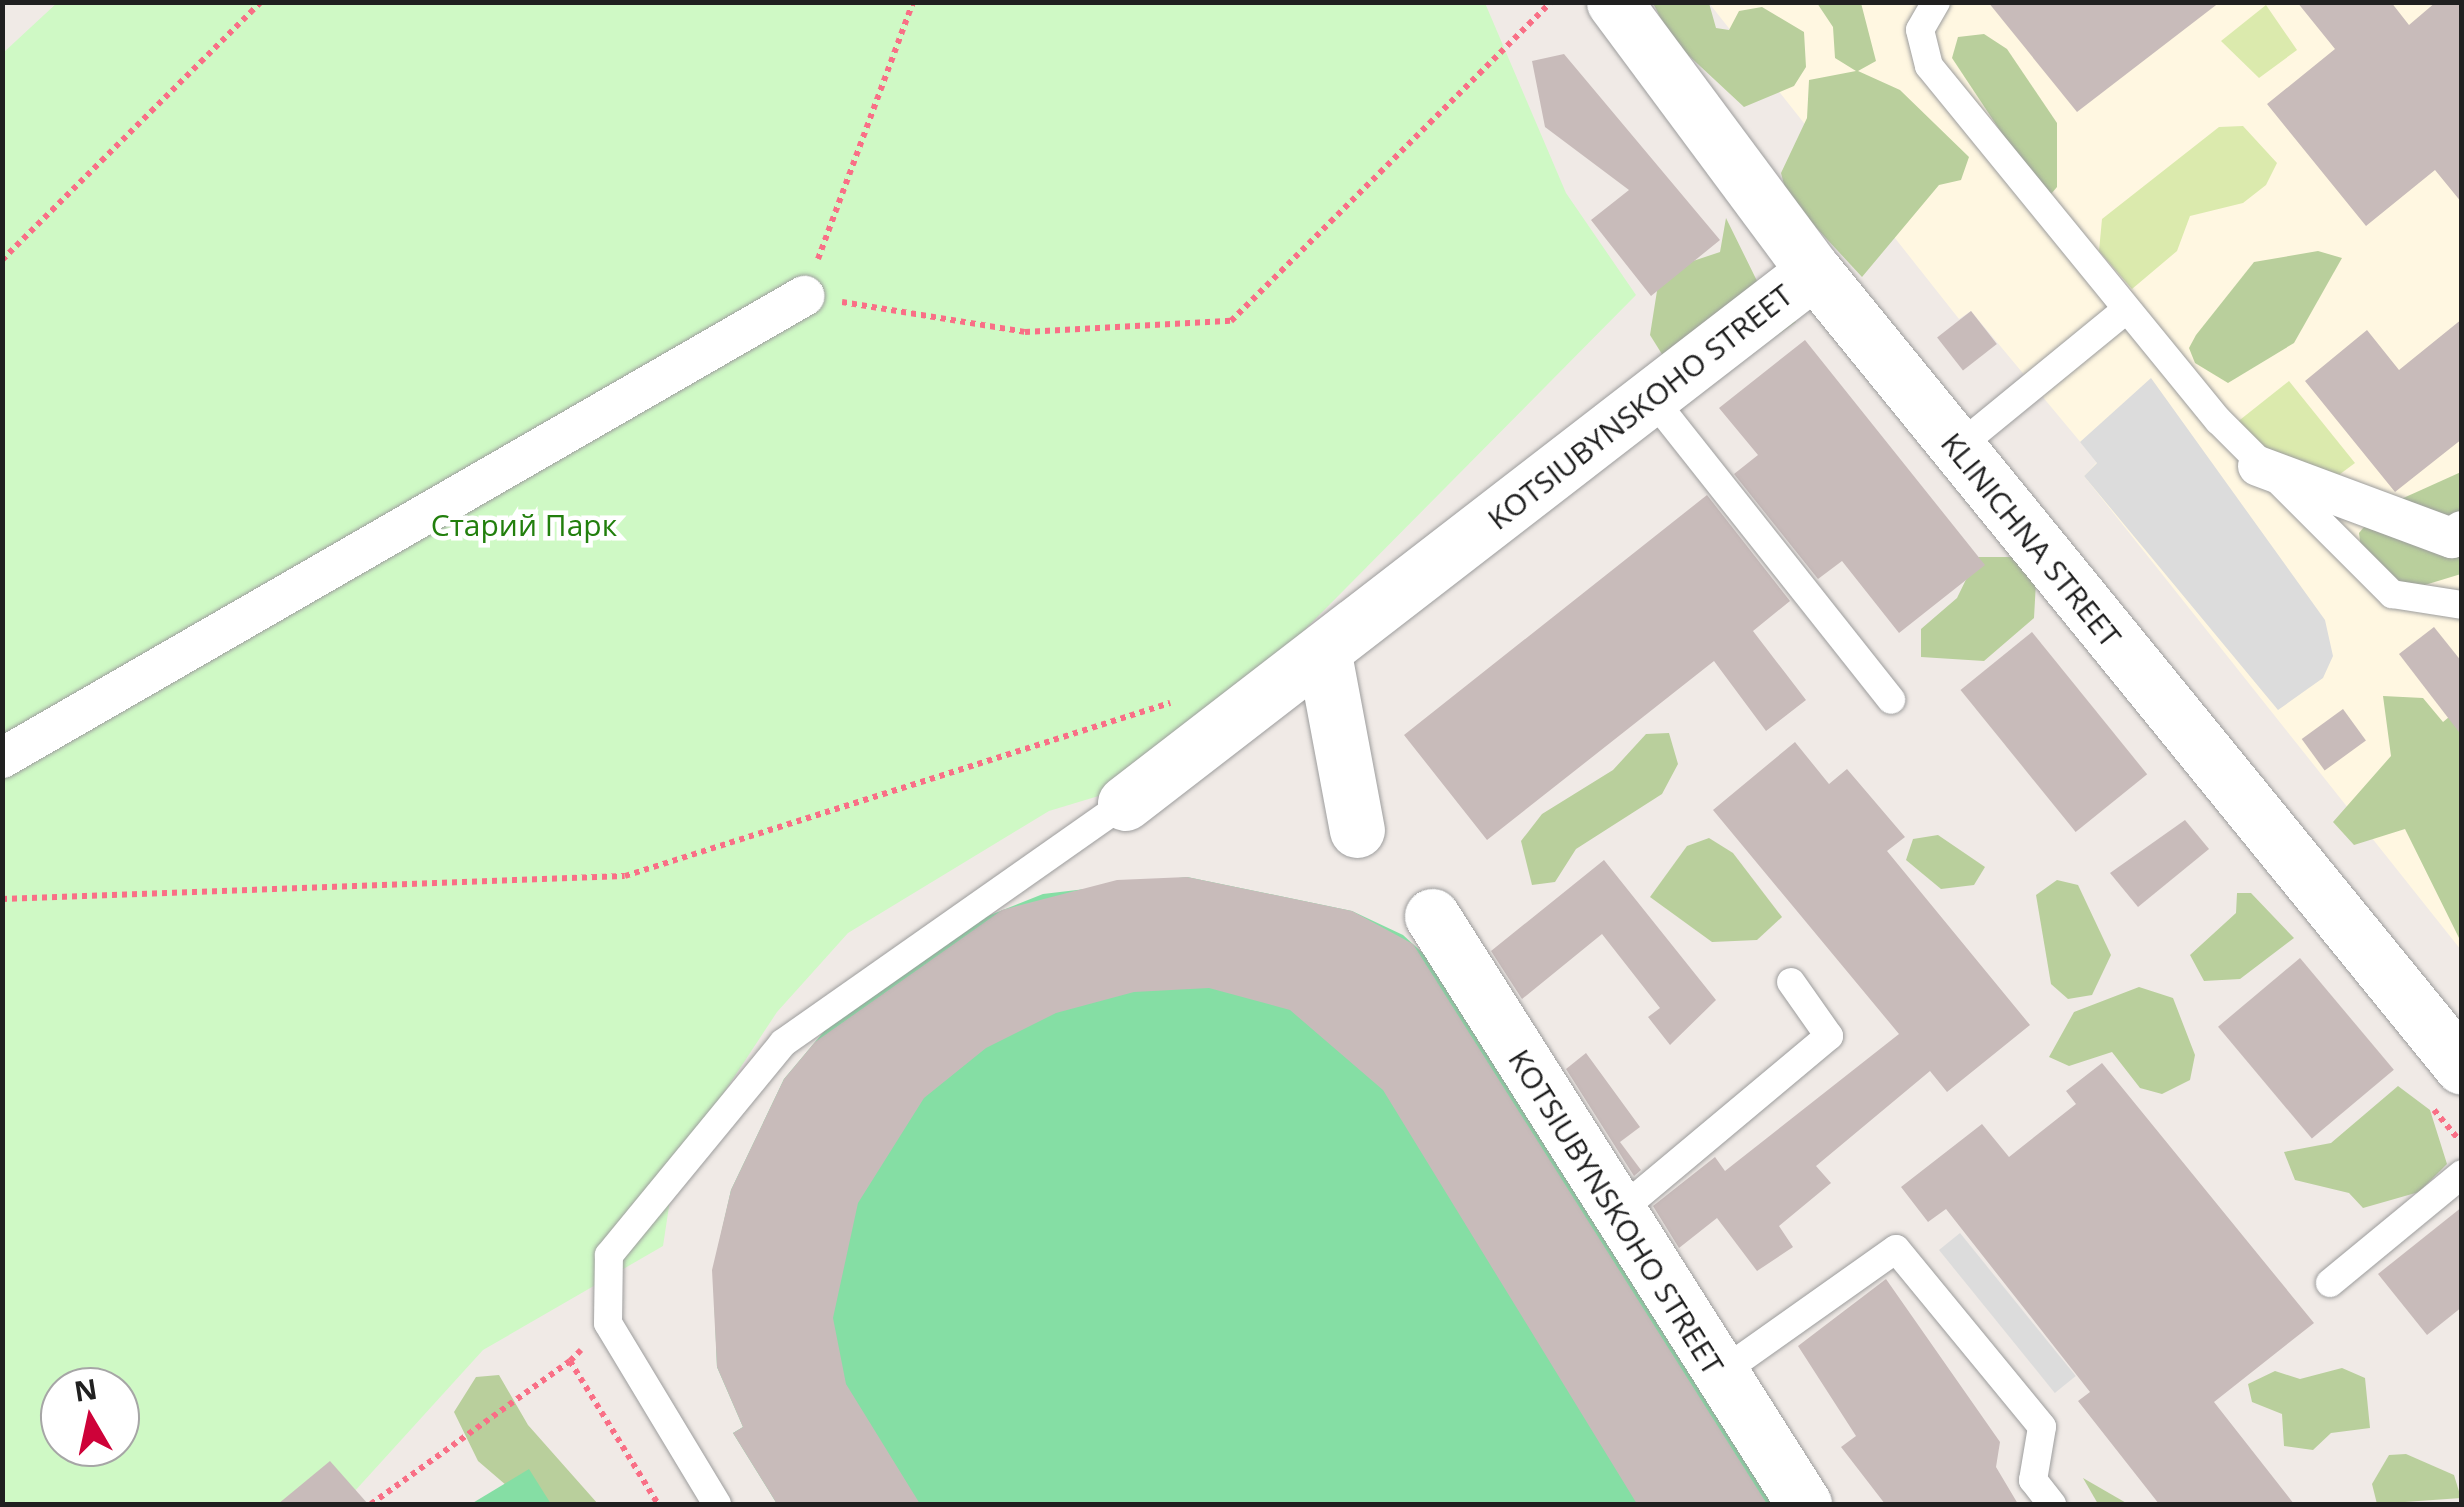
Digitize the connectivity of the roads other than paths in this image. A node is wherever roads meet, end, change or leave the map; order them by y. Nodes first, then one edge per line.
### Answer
1 (1614, 2) edge
2 (1936, 2) edge
3 (1814, 271) junction
4 (804, 296) road end
5 (2123, 312) junction
6 (1652, 398) junction
7 (1956, 448) junction
8 (2258, 466) junction
9 (2462, 531) edge
10 (2462, 605) edge
11 (1324, 654) junction
12 (1891, 700) dead end
13 (2, 758) edge
14 (1124, 803) joint
15 (1357, 830) dead end
16 (1432, 916) dead end
17 (1791, 982) dead end
18 (2462, 1067) edge
19 (2462, 1174) edge
20 (1615, 1214) junction
21 (2330, 1283) dead end
22 (1718, 1375) junction
23 (717, 1504) edge
24 (1804, 1504) edge
25 (2052, 1504) edge

1 - 3 street, KLINICHNA STREET
2 - 5 lane
3 - 6 street, KOTSIUBYNSKOHO STREET
3 - 7 street, KLINICHNA STREET
4 - 13 street
5 - 7 lane
5 - 8 lane
6 - 11 street, KOTSIUBYNSKOHO STREET
6 - 12 lane
7 - 18 street, KLINICHNA STREET
8 - 9 street
8 - 10 lane
11 - 14 street, KOTSIUBYNSKOHO STREET
11 - 15 street
14 - 23 lane
16 - 20 street, KOTSIUBYNSKOHO STREET
17 - 20 lane
19 - 21 lane
20 - 22 street, KOTSIUBYNSKOHO STREET
22 - 24 street, KOTSIUBYNSKOHO STREET
22 - 25 lane

